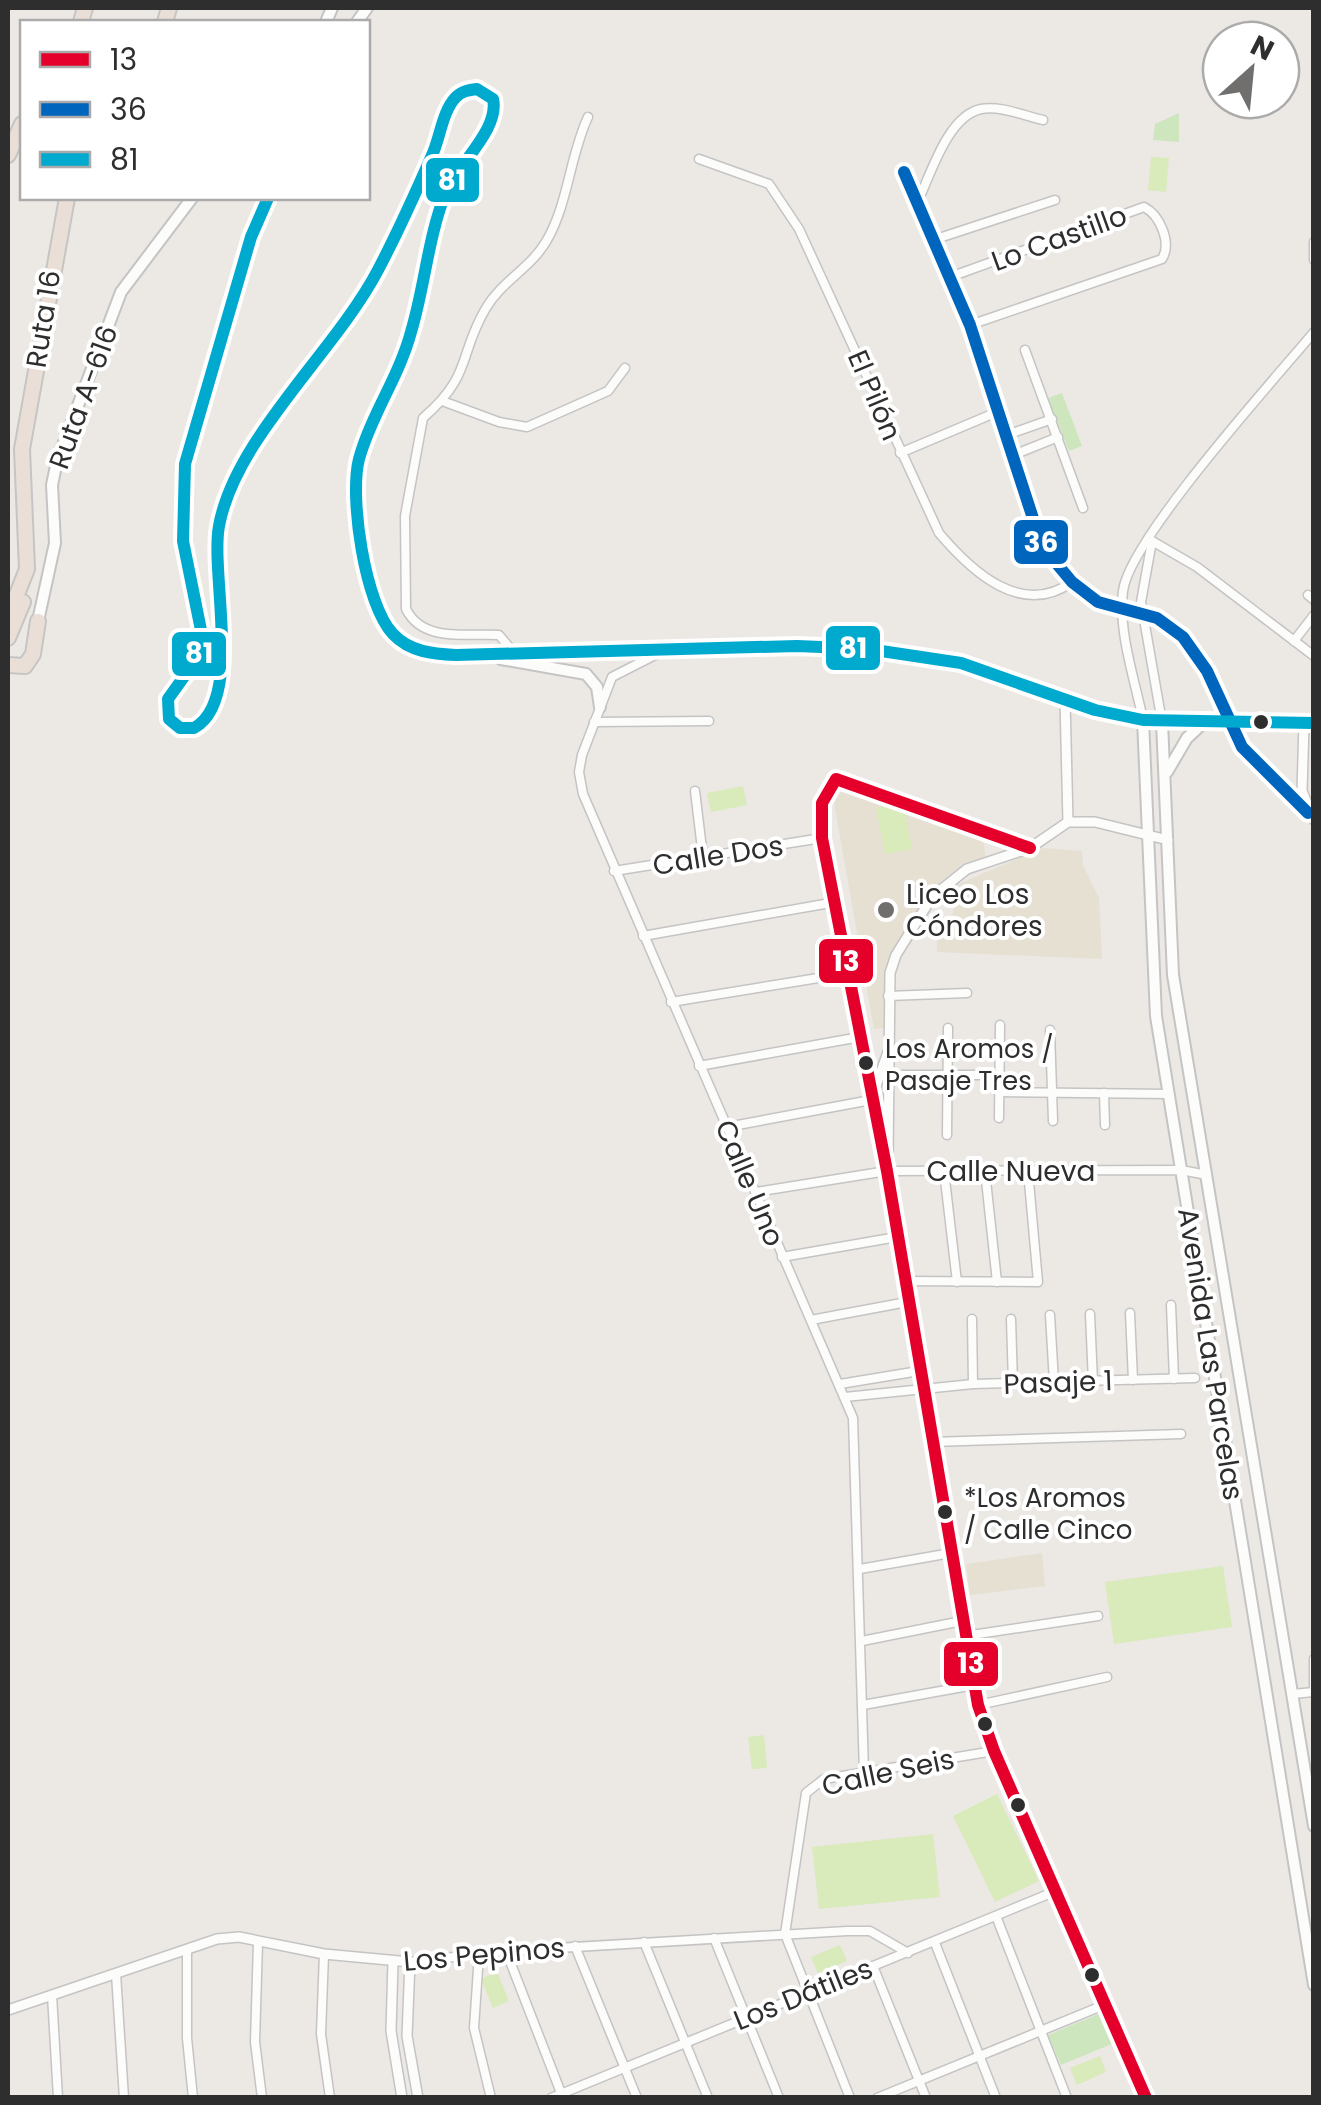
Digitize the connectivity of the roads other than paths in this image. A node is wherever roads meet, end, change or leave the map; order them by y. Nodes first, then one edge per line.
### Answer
1 (588, 117) dead end
2 (1043, 120) dead end
3 (20, 128) edge
4 (8, 155) edge
5 (699, 159) dead end
6 (904, 172) dead end
7 (67, 200) edge
8 (190, 200) edge
9 (267, 200) edge
10 (1055, 200) dead end
11 (917, 204) junction
12 (933, 240) junction
13 (1314, 242) edge
14 (1314, 260) edge
15 (950, 277) junction
16 (970, 326) junction
17 (1314, 332) edge
18 (1025, 350) dead end
19 (625, 368) dead end
20 (445, 402) junction
21 (997, 412) junction
22 (1052, 419) junction
23 (1004, 436) junction
24 (1058, 437) junction
25 (900, 453) junction
26 (1011, 456) junction
27 (1083, 508) dead end
28 (1155, 527) junction
29 (1152, 542) junction
30 (27, 569) junction
31 (1072, 582) junction
32 (1123, 612) junction
33 (1142, 614) junction
34 (1314, 615) edge
35 (8, 617) edge
36 (38, 621) joint
37 (8, 638) edge
38 (1294, 641) junction
39 (669, 649) junction
40 (1314, 656) edge
41 (517, 657) junction
42 (8, 664) edge
43 (1064, 700) junction
44 (600, 707) junction
45 (1143, 720) junction
46 (709, 721) dead end
47 (594, 722) junction
48 (1162, 722) junction
49 (1228, 722) junction
50 (1309, 723) edge
51 (1201, 724) junction
52 (1166, 773) junction
53 (695, 791) dead end
54 (1311, 816) edge
55 (1068, 822) junction
56 (1151, 837) junction
57 (822, 838) junction
58 (1168, 840) junction
59 (1030, 848) junction
60 (704, 857) junction
61 (614, 871) junction
62 (836, 902) junction
63 (643, 936) junction
64 (849, 973) junction
65 (967, 993) dead end
66 (888, 996) junction
67 (671, 1002) junction
68 (1000, 1025) dead end
69 (948, 1028) dead end
70 (1050, 1030) dead end
71 (860, 1037) junction
72 (698, 1066) junction
73 (949, 1074) junction
74 (884, 1075) junction
75 (1000, 1076) junction
76 (999, 1092) junction
77 (1050, 1092) junction
78 (1104, 1092) junction
79 (1168, 1094) junction
80 (871, 1100) junction
81 (999, 1118) dead end
82 (1052, 1121) dead end
83 (1105, 1125) dead end
84 (727, 1128) junction
85 (947, 1134) dead end
86 (1028, 1170) junction
87 (1182, 1170) junction
88 (887, 1171) junction
89 (944, 1171) junction
90 (985, 1171) junction
91 (1207, 1175) junction
92 (756, 1192) junction
93 (897, 1237) junction
94 (782, 1257) junction
95 (904, 1281) junction
96 (957, 1282) junction
97 (997, 1282) junction
98 (907, 1302) junction
99 (1171, 1305) dead end
100 (1130, 1313) dead end
101 (1090, 1314) dead end
102 (1050, 1315) dead end
103 (972, 1319) dead end
104 (1011, 1319) dead end
105 (811, 1320) junction
106 (919, 1371) junction
107 (1194, 1378) dead end
108 (1174, 1379) junction
109 (1133, 1380) junction
110 (1054, 1382) junction
111 (1094, 1382) junction
112 (840, 1384) junction
113 (974, 1384) junction
114 (1013, 1384) junction
115 (922, 1388) junction
116 (845, 1397) junction
117 (1181, 1434) dead end
118 (932, 1442) junction
119 (951, 1553) junction
120 (860, 1569) junction
121 (1098, 1616) dead end
122 (962, 1622) junction
123 (965, 1636) junction
124 (862, 1641) junction
125 (1314, 1658) edge
126 (1107, 1678) dead end
127 (974, 1685) junction
128 (1314, 1691) edge
129 (1292, 1694) junction
130 (978, 1705) junction
131 (863, 1706) junction
132 (994, 1751) junction
133 (864, 1772) junction
134 (1314, 1826) edge
135 (1056, 1891) junction
136 (996, 1916) junction
137 (785, 1934) junction
138 (714, 1938) junction
139 (258, 1942) junction
140 (644, 1942) junction
141 (936, 1942) junction
142 (575, 1946) junction
143 (187, 1951) junction
144 (506, 1951) junction
145 (908, 1953) junction
146 (324, 1954) junction
147 (479, 1954) junction
148 (394, 1962) junction
149 (410, 1962) junction
150 (873, 1966) junction
151 (116, 1974) junction
152 (1314, 1985) edge
153 (808, 1991) junction
154 (52, 1995) junction
155 (1104, 2005) junction
156 (8, 2010) edge
157 (746, 2017) junction
158 (1039, 2031) junction
159 (685, 2042) junction
160 (978, 2056) junction
161 (625, 2067) junction
162 (919, 2080) junction
163 (562, 2095) edge
164 (58, 2098) edge
165 (124, 2098) edge
166 (193, 2098) edge
167 (262, 2098) edge
168 (330, 2098) edge
169 (402, 2098) edge
170 (418, 2098) edge
171 (491, 2098) edge
172 (551, 2098) edge
173 (638, 2098) edge
174 (708, 2098) edge
175 (780, 2098) edge
176 (850, 2098) edge
177 (877, 2098) edge
178 (926, 2098) edge
179 (996, 2098) edge
180 (1067, 2098) edge
181 (1146, 2098) edge

1 - 20 street
2 - 11 street
3 - 4 highway
5 - 25 street, El Pilón
6 - 11 street
7 - 30 highway, Ruta 16
8 - 36 main road, Ruta A-616
9 - 41 main road
10 - 12 street
11 - 12 street
12 - 15 street
13 - 14 street
15 - 16 street
15 - 16 street, Lo Castillo
16 - 21 street
17 - 28 street
18 - 22 street
19 - 20 street
20 - 41 street
21 - 23 street
21 - 25 street
22 - 23 street
22 - 24 street
23 - 26 street
24 - 26 street
24 - 27 street
25 - 31 street, El Pilón
26 - 31 street
28 - 29 street
28 - 32 street
29 - 33 street
29 - 38 street
30 - 35 highway, Ruta 16
30 - 37 highway
31 - 32 street
32 - 33 street
32 - 45 street
33 - 48 street
33 - 49 street
34 - 38 street
36 - 42 highway
38 - 40 street
39 - 41 main road
39 - 43 main road
39 - 44 street, Calle Uno
41 - 44 main road
43 - 45 main road
43 - 55 street
44 - 47 street, Calle Uno
45 - 48 main road
45 - 56 main road, Avenida Las Parcelas
46 - 47 street
47 - 61 street, Calle Uno
48 - 51 main road
48 - 52 main road, Avenida Las Parcelas
49 - 50 main road
49 - 51 main road
49 - 54 street
50 - 54 street
51 - 52 main road
52 - 58 main road, Avenida Las Parcelas
53 - 60 street
55 - 56 street
55 - 59 street
56 - 58 street
56 - 79 main road, Avenida Las Parcelas
57 - 59 street
57 - 60 street, Calle Dos
57 - 62 street
58 - 91 main road, Avenida Las Parcelas
59 - 66 street
60 - 61 street, Calle Dos
61 - 63 street, Calle Uno
62 - 63 street
62 - 64 street
63 - 67 street, Calle Uno
64 - 67 street
64 - 71 street
65 - 66 street
66 - 74 street
67 - 72 street, Calle Uno
68 - 75 street
69 - 73 street
70 - 77 street
71 - 72 street
71 - 80 street
72 - 84 street, Calle Uno
73 - 74 street
73 - 75 street
73 - 85 street
74 - 80 street
74 - 88 street
75 - 76 street
76 - 77 street
76 - 81 street
77 - 78 street
77 - 82 street
78 - 79 street
78 - 83 street
79 - 87 main road, Avenida Las Parcelas
80 - 84 street
80 - 88 street
84 - 92 street, Calle Uno
86 - 87 street, Calle Nueva
86 - 90 street, Calle Nueva
86 - 97 street
87 - 91 street, Calle Nueva
87 - 152 main road, Avenida Las Parcelas
88 - 89 street, Calle Nueva
88 - 92 street, Calle Nueva
88 - 93 street
89 - 90 street, Calle Nueva
89 - 96 street
90 - 97 street
91 - 129 main road, Avenida Las Parcelas
92 - 94 street, Calle Uno
93 - 94 street
93 - 95 street
94 - 105 street, Calle Uno
95 - 96 street
95 - 98 street
96 - 97 street
98 - 105 street
98 - 106 street
99 - 108 street
100 - 109 street
101 - 111 street
102 - 110 street
103 - 113 street
104 - 114 street
105 - 112 street, Calle Uno
106 - 112 street
106 - 115 street
107 - 108 street, Pasaje 1
108 - 109 street, Pasaje 1
109 - 111 street, Pasaje 1
110 - 111 street, Pasaje 1
110 - 114 street, Pasaje 1
112 - 116 street, Calle Uno
113 - 114 street, Pasaje 1
113 - 115 street, Pasaje 1
115 - 116 street, Pasaje 1
115 - 118 street
116 - 120 street, Calle Uno
117 - 118 street
118 - 119 street
119 - 120 street
119 - 122 street
120 - 124 street, Calle Uno
121 - 123 street
122 - 123 street
122 - 124 street
123 - 127 street
124 - 131 street, Calle Uno
125 - 128 street
126 - 130 street
127 - 130 street
127 - 131 street
128 - 129 street
129 - 134 main road, Avenida Las Parcelas
130 - 132 street
131 - 133 street, Calle Uno
132 - 133 street, Calle Seis
132 - 135 street
133 - 137 street, Calle Seis
135 - 136 street, Los Dátiles
135 - 155 street
136 - 141 street, Los Dátiles
136 - 158 street
137 - 138 street, Los Pepinos
137 - 145 street, Los Pepinos
137 - 153 street
138 - 140 street, Los Pepinos
138 - 157 street
139 - 143 street, Los Pepinos
139 - 146 street, Los Pepinos
139 - 167 street
140 - 142 street, Los Pepinos
140 - 159 street
141 - 145 street, Los Dátiles
141 - 160 street
142 - 144 street, Los Pepinos
142 - 161 street
143 - 151 street, Los Pepinos
143 - 166 street
144 - 147 street, Los Pepinos
144 - 163 street
145 - 150 street, Los Dátiles
146 - 148 street, Los Pepinos
146 - 168 street
147 - 149 street, Los Pepinos
147 - 171 street
148 - 149 street, Los Pepinos
148 - 169 street
149 - 170 street
150 - 153 street, Los Dátiles
150 - 162 street
151 - 154 street, Los Pepinos
151 - 165 street
153 - 157 street, Los Dátiles
153 - 176 street
154 - 156 street, Los Pepinos
154 - 164 street
155 - 158 street
155 - 181 street
157 - 159 street, Los Dátiles
157 - 175 street
158 - 160 street
158 - 180 street
159 - 161 street, Los Dátiles
159 - 174 street
160 - 162 street
160 - 179 street
161 - 163 street, Los Dátiles
161 - 173 street
162 - 177 street
162 - 178 street
163 - 172 street, Los Dátiles

